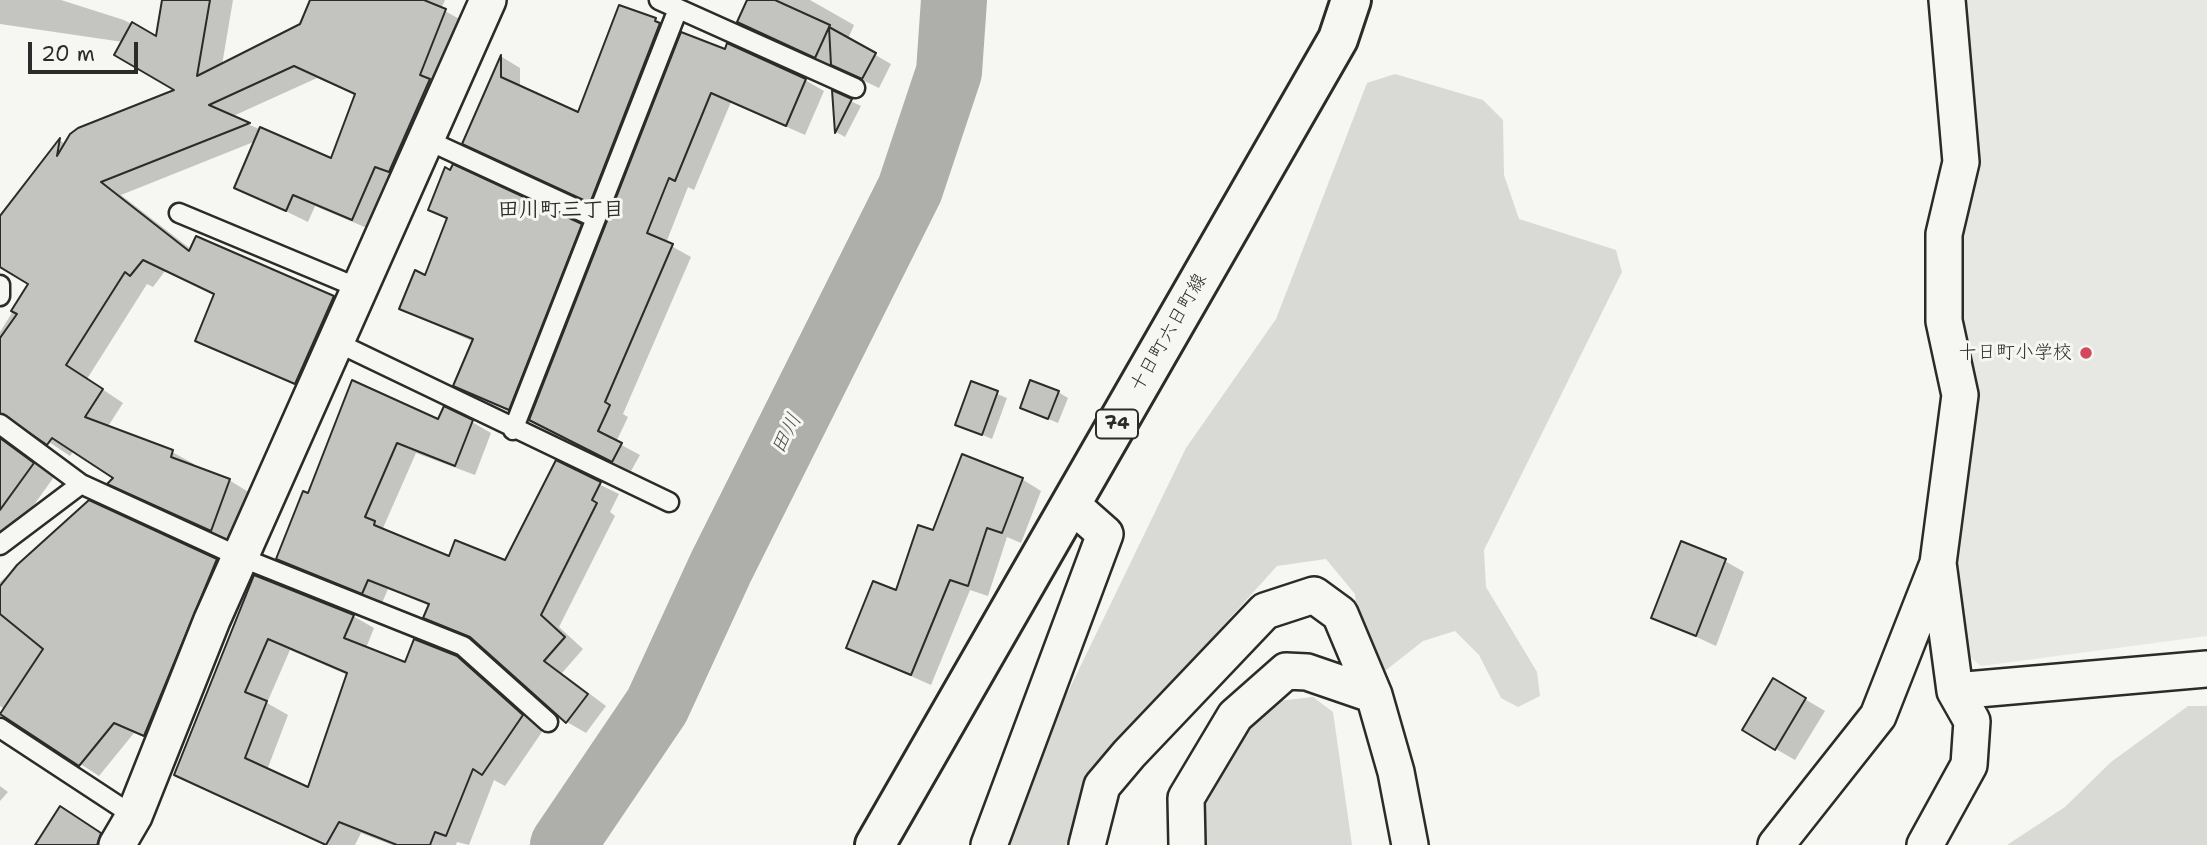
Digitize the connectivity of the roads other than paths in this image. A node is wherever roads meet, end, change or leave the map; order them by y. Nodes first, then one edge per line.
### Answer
1 (488, 0) edge
2 (659, 0) edge
3 (1351, 0) edge
4 (1947, 0) edge
5 (678, 9) junction
6 (855, 88) dead end
7 (427, 140) junction
8 (179, 213) dead end
9 (596, 218) junction
10 (0, 285) edge
11 (361, 289) junction
12 (0, 296) edge
13 (338, 343) junction
14 (0, 424) edge
15 (513, 430) junction
16 (81, 484) junction
17 (669, 502) dead end
18 (1071, 504) junction
19 (0, 545) edge
20 (240, 557) junction
21 (1938, 562) junction
22 (2207, 669) edge
23 (1955, 691) junction
24 (1374, 695) junction
25 (548, 722) dead end
26 (0, 728) edge
27 (125, 830) edge
28 (875, 845) edge
29 (989, 845) edge
30 (1087, 845) edge
31 (1187, 845) edge
32 (1410, 845) edge
33 (1776, 845) edge
34 (1926, 845) edge

1 - 7 street
2 - 5 lane
3 - 18 main road, 十日町六日町線 / 74
4 - 21 street
5 - 6 lane
5 - 9 lane
7 - 9 lane
7 - 11 street
8 - 11 lane
9 - 15 lane
10 - 12 lane
11 - 13 street
13 - 15 lane
13 - 20 street
14 - 16 lane
15 - 17 lane
16 - 19 lane
16 - 20 lane
18 - 28 main road, 十日町六日町線 / 74
18 - 29 street
20 - 25 lane
20 - 27 street
21 - 23 street
21 - 33 street
22 - 23 street
23 - 34 street
24 - 30 street
24 - 31 street
24 - 32 street
26 - 27 lane

